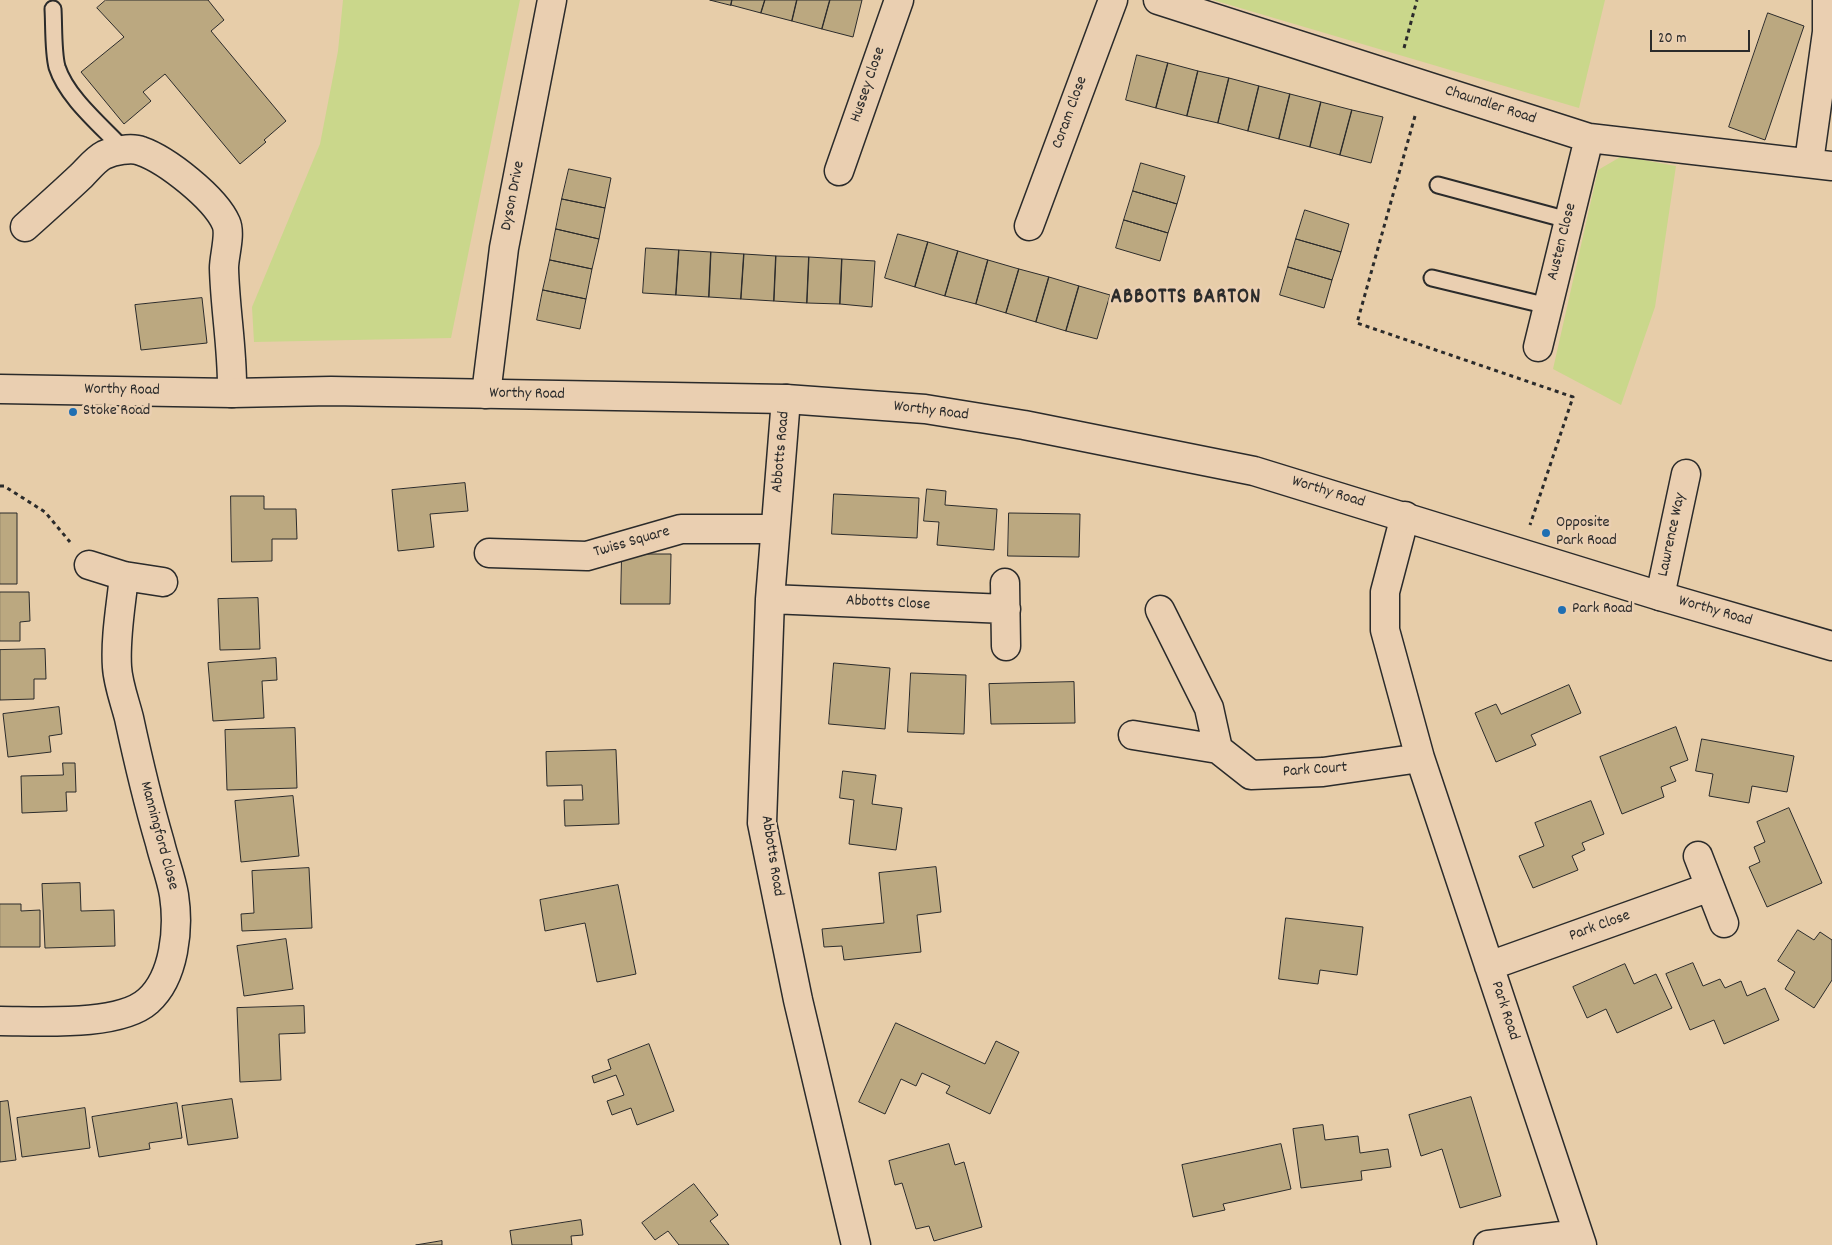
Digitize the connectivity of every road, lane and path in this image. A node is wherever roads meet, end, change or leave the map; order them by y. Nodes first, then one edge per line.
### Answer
1 (552, 0) edge
2 (899, 0) edge
3 (1113, 0) edge
4 (1158, 0) edge
5 (1418, 0) edge
6 (1827, 0) edge
7 (53, 9) dead end
8 (1404, 48) dead end
9 (1417, 107) dead end
10 (1589, 138) junction
11 (124, 150) junction
12 (1821, 164) edge
13 (839, 171) dead end
14 (1438, 185) dead end
15 (1568, 220) junction
16 (1029, 226) dead end
17 (26, 227) dead end
18 (1432, 278) dead end
19 (1548, 306) junction
20 (1538, 347) dead end
21 (0, 389) edge
22 (232, 393) junction
23 (486, 394) junction
24 (786, 399) junction
25 (1686, 474) dead end
26 (0, 486) edge
27 (1405, 516) junction
28 (1530, 525) dead end
29 (775, 529) junction
30 (489, 553) dead end
31 (89, 565) joint
32 (124, 576) junction
33 (163, 582) dead end
34 (1660, 596) junction
35 (770, 599) junction
36 (1160, 610) dead end
37 (1006, 646) dead end
38 (1832, 646) edge
39 (1133, 735) dead end
40 (1218, 749) junction
41 (1420, 758) junction
42 (1698, 856) dead end
43 (1710, 887) junction
44 (1724, 923) dead end
45 (1489, 966) junction
46 (0, 1021) edge
47 (1580, 1239) edge
48 (856, 1245) edge
49 (1488, 1245) edge

1 - 23 street, Dyson Drive
2 - 13 street, Hussey Close
3 - 16 street, Coram Close
4 - 10 street, Chaundler Road
5 - 8 path
6 - 12 street
7 - 11 lane
9 - 28 path
10 - 12 street, Chaundler Road
10 - 15 street, Austen Close
11 - 17 street
11 - 22 street
14 - 15 lane
15 - 19 street, Austen Close
18 - 19 lane
19 - 20 street, Austen Close
21 - 22 street, Worthy Road
22 - 23 street, Worthy Road
23 - 24 street, Worthy Road
24 - 27 street, Worthy Road
24 - 29 street, Abbotts Road
25 - 34 street, Lawrence Way
26 - 31 path
27 - 34 street, Worthy Road
27 - 41 street, Park Road
29 - 30 street, Twiss Square
29 - 35 street, Abbotts Road
31 - 32 street
32 - 33 street
32 - 46 street, Manningford Close
34 - 38 street, Worthy Road
35 - 37 street, Abbotts Close
35 - 48 street, Abbotts Road
36 - 40 street
39 - 40 street, Park Court
40 - 41 street, Park Court
41 - 45 street, Park Road
42 - 43 street
43 - 44 street
43 - 45 street, Park Close
45 - 47 street, Park Road
47 - 49 street

